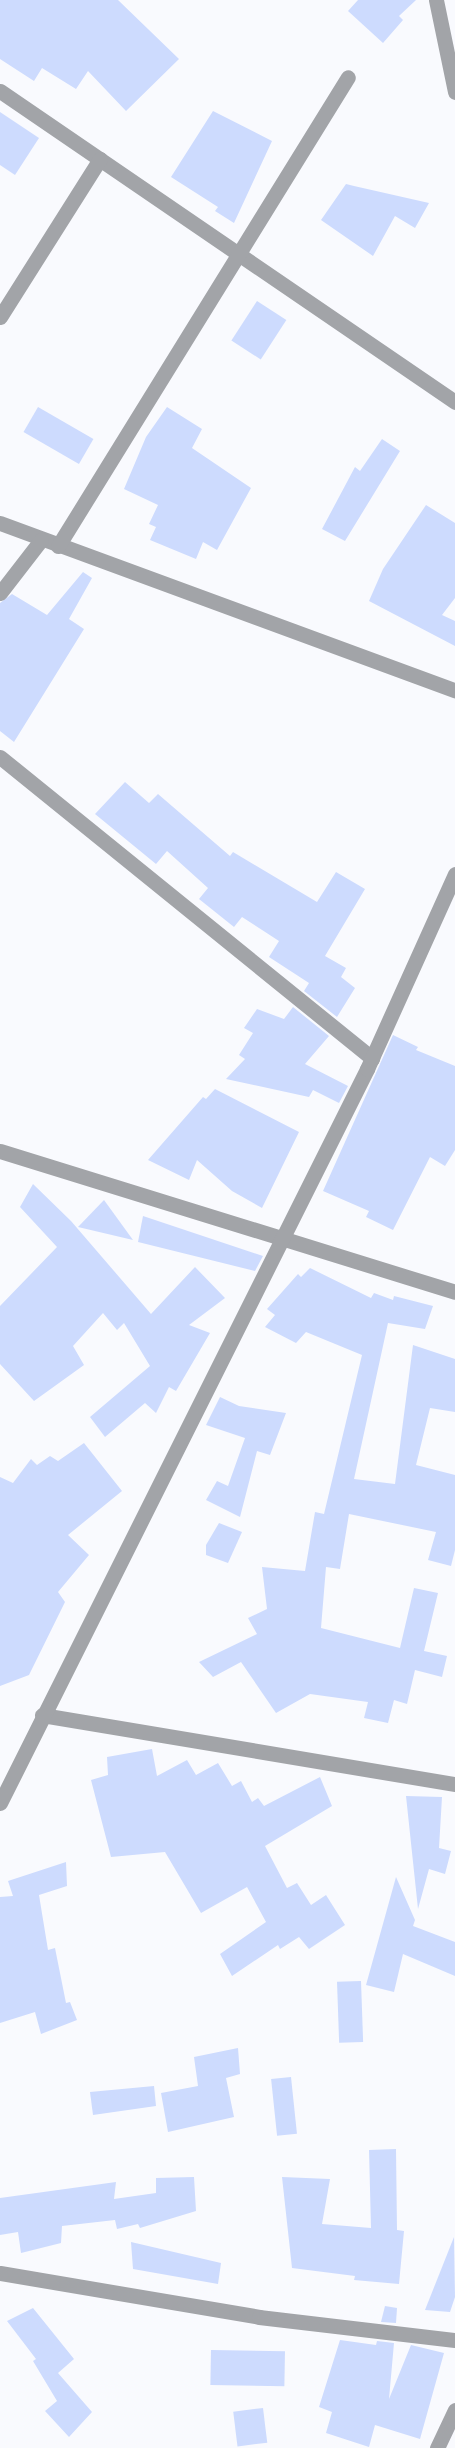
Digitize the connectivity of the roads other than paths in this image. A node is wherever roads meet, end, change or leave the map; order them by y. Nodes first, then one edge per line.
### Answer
1 (436, 0) edge
2 (348, 77) dead end
3 (0, 91) edge
4 (455, 92) edge
5 (100, 159) junction
6 (238, 254) junction
7 (0, 317) edge
8 (455, 402) edge
9 (0, 523) edge
10 (41, 540) junction
11 (58, 546) junction
12 (0, 593) edge
13 (455, 690) edge
14 (0, 757) edge
15 (455, 874) edge
16 (372, 1058) junction
17 (0, 1151) edge
18 (284, 1237) junction
19 (455, 1292) edge
20 (42, 1715) junction
21 (455, 1785) edge
22 (0, 1803) edge
23 (0, 2273) edge
24 (455, 2340) edge
25 (455, 2410) edge
26 (438, 2448) edge

1 - 4 street
2 - 6 street
3 - 5 street
5 - 6 street
5 - 7 street
6 - 8 street
6 - 11 street
9 - 10 street
10 - 11 street
10 - 12 street
11 - 13 street
14 - 16 street
15 - 16 street
16 - 18 street
17 - 18 street
18 - 19 street
18 - 20 street
20 - 21 street
20 - 22 street
23 - 24 street
25 - 26 street

